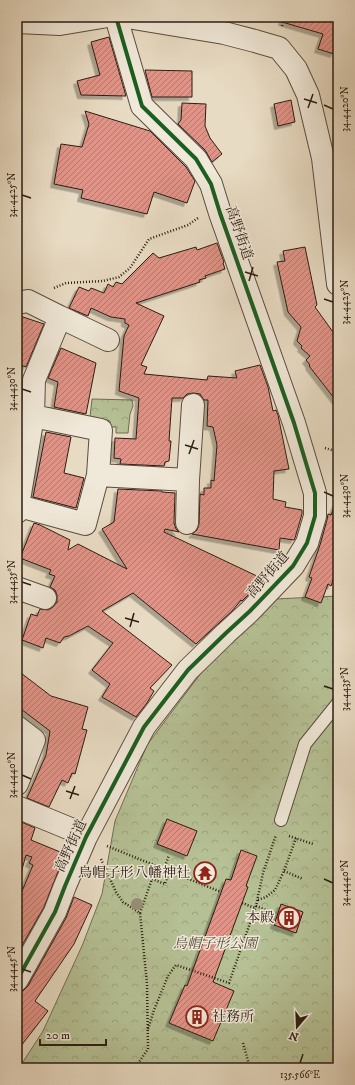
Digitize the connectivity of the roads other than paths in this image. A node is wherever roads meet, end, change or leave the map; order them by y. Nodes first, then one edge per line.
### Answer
1 (102, 17) edge
2 (116, 17) edge
3 (127, 17) edge
4 (17, 22) edge
5 (338, 284) edge
6 (22, 302) edge
7 (60, 318) junction
8 (108, 340) dead end
9 (193, 405) dead end
10 (33, 416) junction
11 (98, 475) junction
12 (188, 480) junction
13 (18, 509) edge
14 (187, 523) dead end
15 (17, 588) edge
16 (45, 598) dead end
17 (338, 704) edge
18 (17, 727) edge
19 (17, 784) edge
20 (17, 808) edge
21 (281, 820) road end
22 (86, 837) junction
23 (17, 980) edge

1 - 4 street
2 - 22 street, 高野街道
3 - 5 street
6 - 7 street
7 - 8 street
7 - 10 street
9 - 12 street
10 - 11 street
10 - 13 street
11 - 12 street
11 - 13 street
12 - 14 street
15 - 16 street
17 - 21 lane
18 - 19 street
20 - 22 street
22 - 23 street, 高野街道

